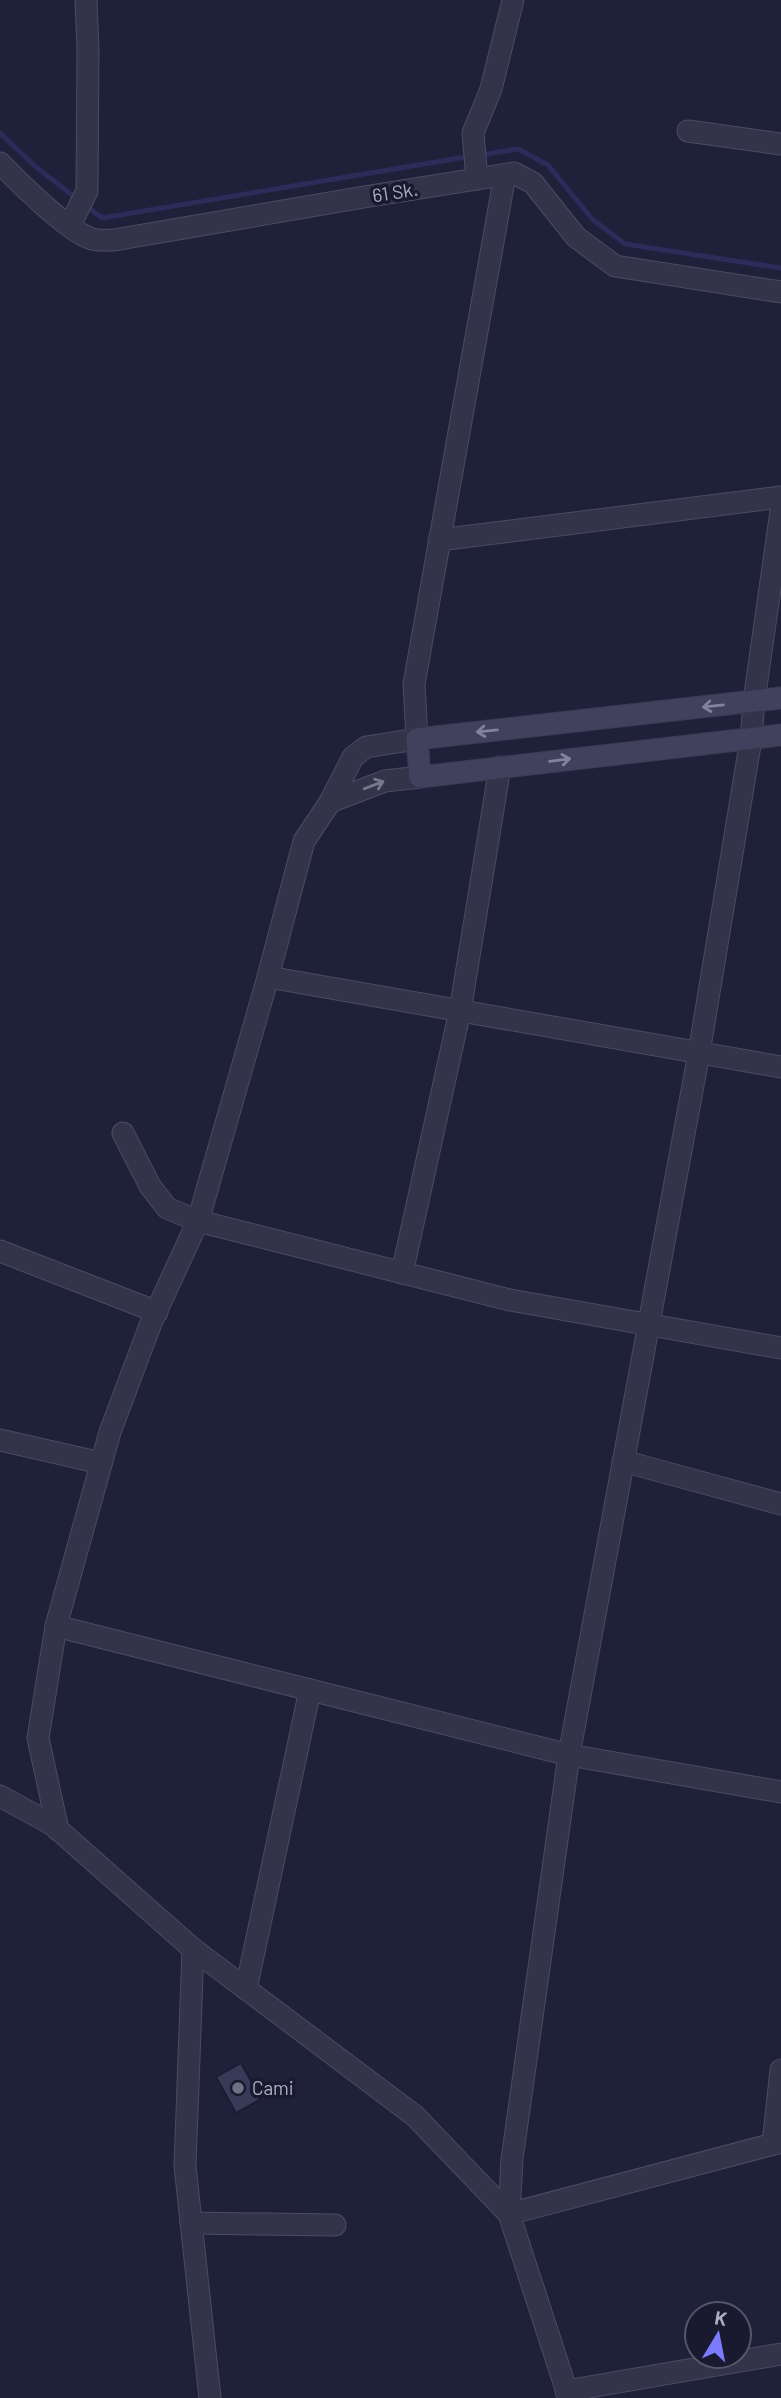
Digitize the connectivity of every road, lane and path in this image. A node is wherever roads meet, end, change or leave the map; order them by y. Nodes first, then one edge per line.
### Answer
1 (86, 0) edge
2 (513, 0) edge
3 (688, 131) dead end
4 (781, 144) edge
5 (0, 163) edge
6 (476, 163) junction
7 (506, 175) junction
8 (72, 222) junction
9 (781, 292) edge
10 (781, 497) edge
11 (781, 511) edge
12 (439, 540) junction
13 (781, 698) edge
14 (754, 701) junction
15 (781, 735) edge
16 (751, 738) junction
17 (417, 739) junction
18 (500, 767) junction
19 (419, 777) junction
20 (330, 802) junction
21 (268, 977) junction
22 (460, 1011) junction
23 (699, 1053) junction
24 (781, 1068) edge
25 (123, 1133) dead end
26 (198, 1221) junction
27 (0, 1251) edge
28 (402, 1273) junction
29 (157, 1312) junction
30 (649, 1324) junction
31 (781, 1348) edge
32 (0, 1440) edge
33 (623, 1461) junction
34 (101, 1463) junction
35 (781, 1504) edge
36 (56, 1626) junction
37 (310, 1690) junction
38 (569, 1755) junction
39 (781, 1791) edge
40 (0, 1796) edge
41 (58, 1830) junction
42 (193, 1949) junction
43 (246, 1989) junction
44 (781, 2070) edge
45 (777, 2143) edge
46 (509, 2214) junction
47 (191, 2223) junction
48 (335, 2225) dead end
49 (781, 2354) edge
50 (568, 2395) edge
51 (210, 2398) edge

1 - 8 street
2 - 6 street
3 - 4 street
5 - 8 street, 61 Sk.
6 - 7 street, 61 Sk.
6 - 8 street, 61 Sk.
7 - 9 street, 61 Sk.
7 - 12 street
10 - 12 street
11 - 14 street
12 - 17 street
13 - 14 main road
14 - 16 street
14 -> 17 main road
15 - 16 main road
18 -> 16 main road
16 - 23 street
17 - 19 main road
17 - 20 street
18 - 19 main road
18 - 22 street
20 -> 19 street
20 - 21 street
21 - 22 street
21 - 26 street
22 - 23 street
22 - 28 street
23 - 24 street
23 - 30 street
25 - 26 street
26 - 28 street
26 - 29 street
27 - 29 street
28 - 30 street
29 - 34 street
30 - 31 street
30 - 33 street
32 - 34 street
33 - 35 street
33 - 38 street
34 - 36 street
36 - 37 street
36 - 41 street
37 - 38 street
37 - 43 street
38 - 39 street
38 - 46 street
40 - 41 street
41 - 42 street
42 - 43 street
42 - 47 street
43 - 46 street
44 - 45 street
45 - 46 street
46 - 50 street
47 - 48 street
47 - 51 street
49 - 50 street

